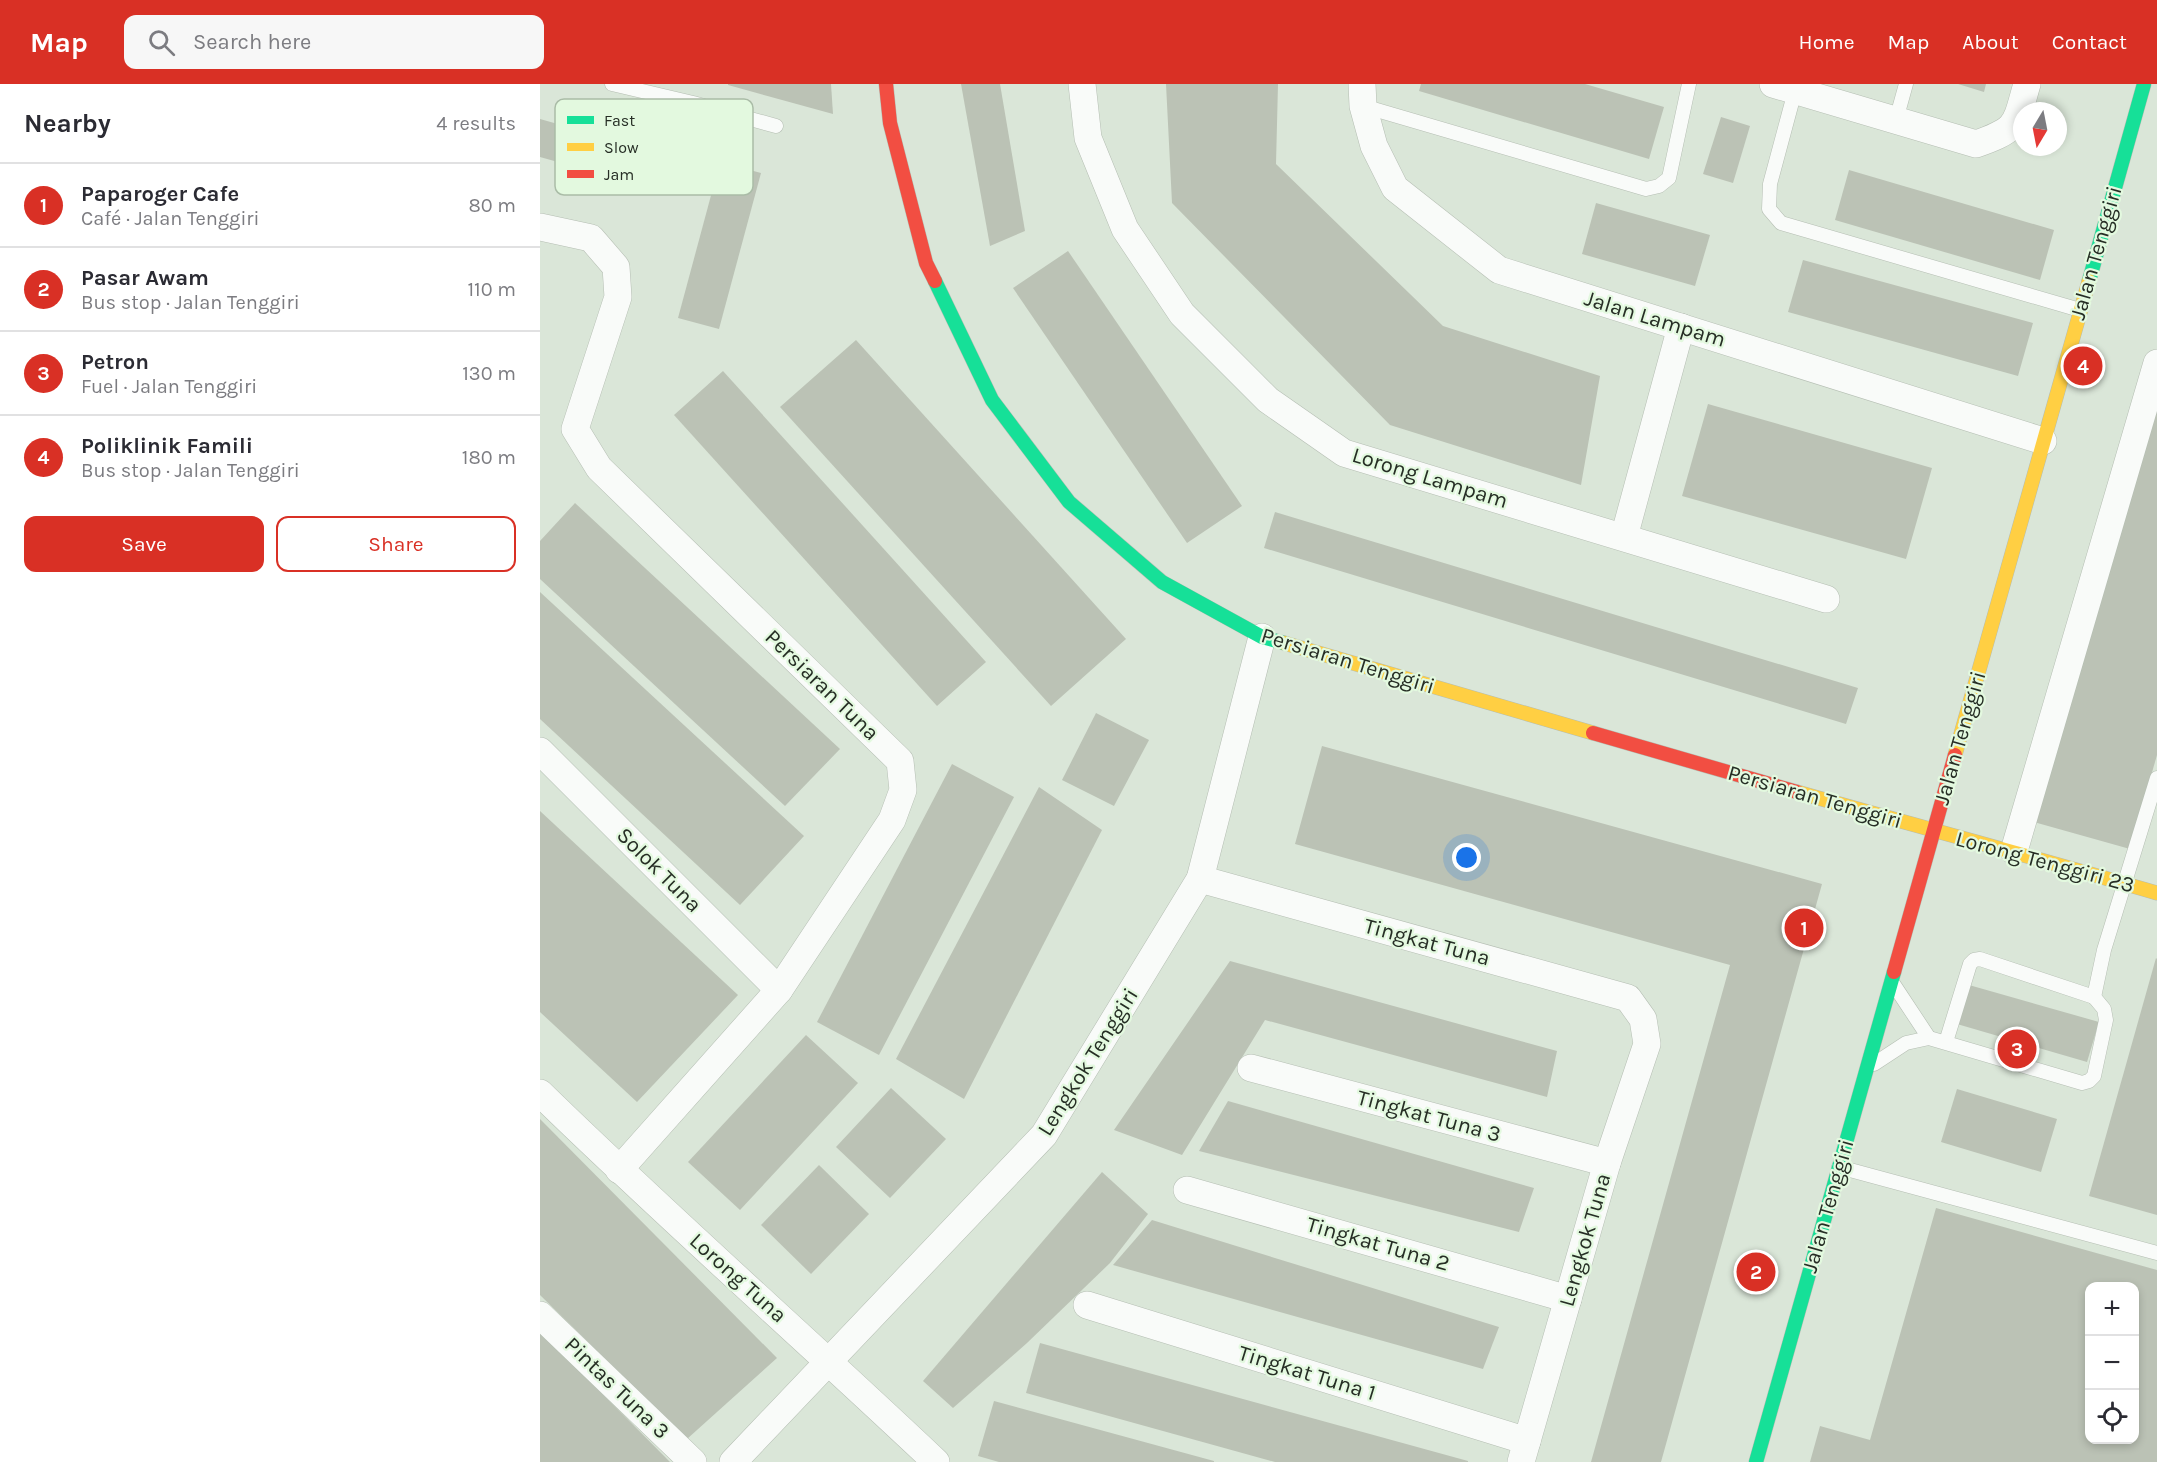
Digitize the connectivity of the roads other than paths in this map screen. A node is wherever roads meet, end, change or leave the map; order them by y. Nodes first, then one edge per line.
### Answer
1 (612, 84) edge
2 (886, 84) edge
3 (1082, 84) edge
4 (1689, 84) edge
5 (1906, 84) edge
6 (2027, 84) edge
7 (2144, 84) edge
8 (1784, 87) edge
9 (1362, 95) edge
10 (676, 99) edge
11 (753, 120) edge
12 (1896, 120) junction
13 (776, 126) dead end
14 (540, 227) edge
15 (2080, 310) junction
16 (1681, 327) junction
17 (2157, 363) edge
18 (2043, 441) junction
19 (1624, 537) junction
20 (1826, 599) dead end
21 (1262, 637) junction
22 (540, 751) edge
23 (2157, 778) edge
24 (1934, 831) junction
25 (2014, 851) junction
26 (1200, 879) junction
27 (2126, 884) junction
28 (2157, 893) edge
29 (1892, 980) junction
30 (778, 990) junction
31 (2094, 997) junction
32 (1643, 1019) joint
33 (1929, 1038) junction
34 (1946, 1042) junction
35 (1251, 1068) dead end
36 (1867, 1069) junction
37 (540, 1093) edge
38 (1607, 1163) junction
39 (1839, 1167) junction
40 (619, 1170) junction
41 (1187, 1190) dead end
42 (2157, 1253) edge
43 (1569, 1299) junction
44 (1087, 1305) dead end
45 (540, 1315) edge
46 (829, 1361) junction
47 (1524, 1452) edge
48 (693, 1462) edge
49 (733, 1462) edge
50 (936, 1462) edge
51 (1756, 1462) edge

1 - 10 lane
2 - 21 street, Persiaran Tenggiri
3 - 19 street, Lorong Lampam
4 - 9 lane
5 - 12 lane
6 - 12 street
7 - 15 street, Jalan Tenggiri
8 - 12 street
8 - 15 lane
9 - 16 street, Jalan Lampam
11 - 13 lane
14 - 30 street, Persiaran Tuna
15 - 18 street, Jalan Tenggiri
16 - 18 street, Jalan Lampam
16 - 19 street
17 - 25 street
18 - 24 street, Jalan Tenggiri
19 - 20 street, Lorong Lampam
21 - 24 street, Persiaran Tenggiri
21 - 26 street, Lengkok Tenggiri
22 - 30 street, Solok Tuna
23 - 27 lane
24 - 25 street, Lorong Tenggiri 23
24 - 29 street, Jalan Tenggiri
25 - 27 street, Lorong Tenggiri 23
26 - 32 street, Tingkat Tuna
26 - 46 street, Lengkok Tenggiri
27 - 28 street, Lorong Tenggiri 23
27 - 31 lane
29 - 33 lane
29 - 36 street, Jalan Tenggiri
30 - 40 street, Persiaran Tuna
31 - 34 lane
31 - 34 lane
32 - 38 street, Lengkok Tuna
33 - 34 lane
33 - 36 lane
35 - 38 street, Tingkat Tuna 3
36 - 39 street, Jalan Tenggiri
37 - 40 street, Lorong Tuna
38 - 43 street, Lengkok Tuna
39 - 42 lane
39 - 51 street, Jalan Tenggiri
40 - 46 street, Lorong Tuna
41 - 43 street, Tingkat Tuna 2
43 - 47 street, Lengkok Tuna
44 - 47 street, Tingkat Tuna 1
45 - 48 street, Pintas Tuna 3
46 - 49 street, Lengkok Tenggiri
46 - 50 street, Lorong Tuna

